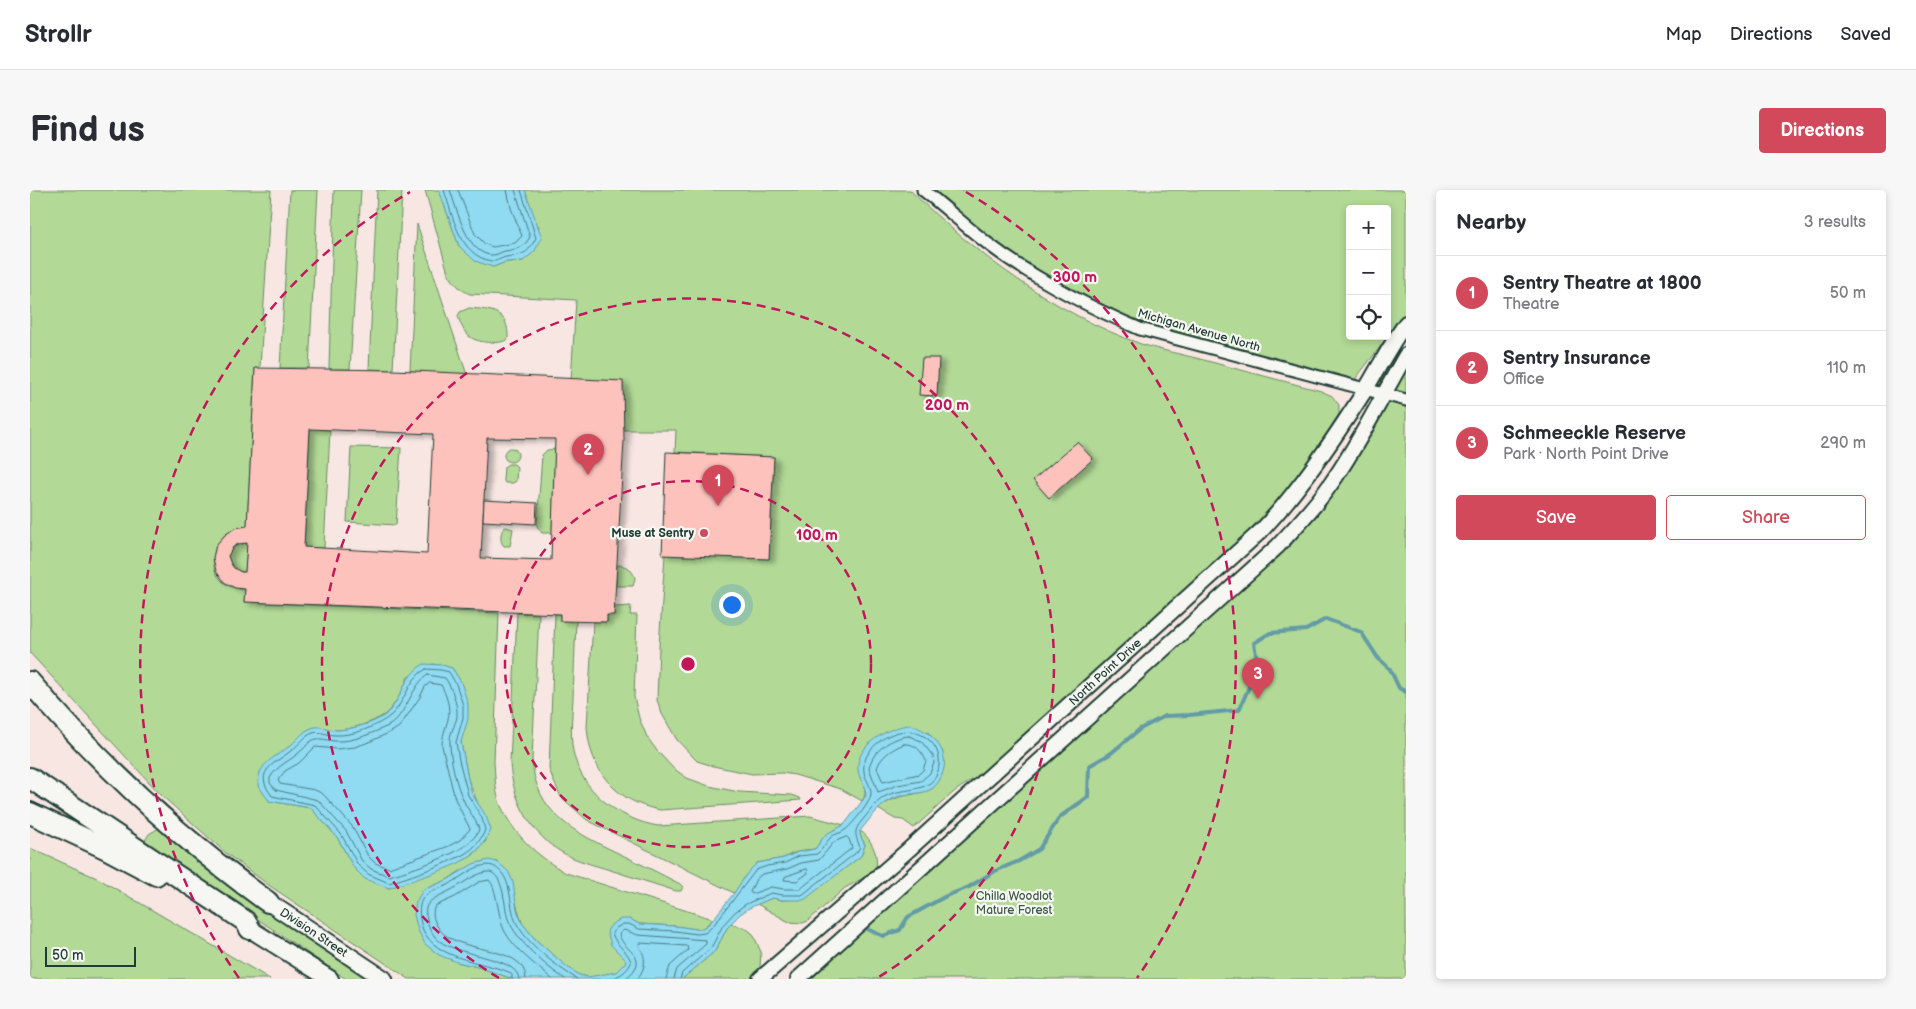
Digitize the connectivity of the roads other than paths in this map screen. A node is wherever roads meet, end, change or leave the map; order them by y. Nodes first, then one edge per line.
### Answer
1 (923, 190) edge
2 (933, 190) edge
3 (952, 213) junction
4 (1406, 324) edge
5 (1406, 355) edge
6 (1365, 390) junction
7 (1383, 394) junction
8 (1406, 400) edge
9 (30, 682) edge
10 (30, 778) edge
11 (30, 813) edge
12 (268, 902) joint
13 (250, 929) junction
14 (330, 979) edge
15 (384, 979) edge
16 (760, 979) edge
17 (798, 979) edge

1 - 3 street
2 - 3 street
3 - 6 street, Michigan Avenue North
4 - 6 street, North Point Drive
5 - 7 street, North Point Drive
6 - 7 street, Michigan Avenue North
6 - 16 street, North Point Drive
7 - 8 street, Michigan Avenue North
7 - 17 street, North Point Drive
9 - 12 highway
10 - 13 highway
11 - 13 highway
12 - 15 main road, Division Street
13 - 14 main road

